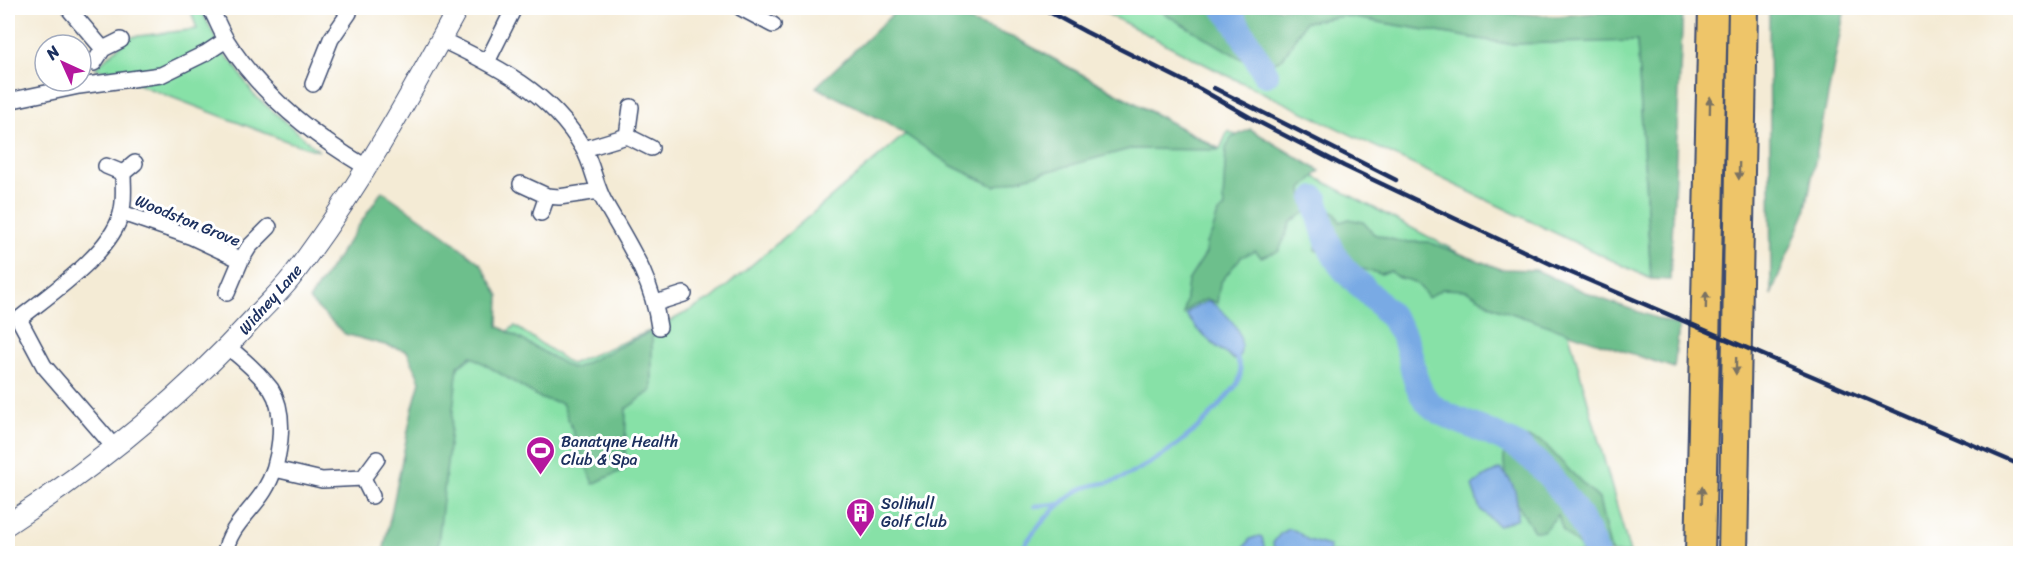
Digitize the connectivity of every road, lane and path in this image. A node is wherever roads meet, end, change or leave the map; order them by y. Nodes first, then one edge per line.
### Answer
1 (68, 8) edge
2 (210, 8) edge
3 (458, 8) edge
4 (514, 8) edge
5 (1713, 8) edge
6 (1743, 8) edge
7 (348, 9) edge
8 (743, 14) edge
9 (773, 25) dead end
10 (440, 39) junction
11 (121, 40) dead end
12 (226, 40) junction
13 (103, 49) junction
14 (487, 62) junction
15 (94, 63) dead end
16 (313, 84) dead end
17 (8, 101) edge
18 (631, 107) dead end
19 (627, 136) junction
20 (651, 148) dead end
21 (584, 149) junction
22 (106, 165) dead end
23 (366, 167) junction
24 (521, 184) dead end
25 (599, 191) junction
26 (547, 196) junction
27 (122, 213) junction
28 (541, 213) dead end
29 (268, 227) dead end
30 (240, 260) junction
31 (227, 293) dead end
32 (684, 294) dead end
33 (656, 303) junction
34 (13, 322) edge
35 (659, 327) dead end
36 (228, 347) junction
37 (115, 448) junction
38 (376, 459) dead end
39 (275, 470) junction
40 (363, 478) junction
41 (372, 496) dead end
42 (8, 524) edge
43 (225, 554) edge
44 (1700, 554) edge
45 (1733, 554) edge

1 - 13 street
2 - 12 street
3 - 10 street, Widney Lane
4 - 14 street
44 -> 5 highway
6 -> 45 highway
7 - 16 street
8 - 9 street
10 - 14 street
10 - 23 street, Widney Lane
11 - 13 street
12 - 17 street
12 - 23 street
13 - 15 street
14 - 21 street
18 - 19 street
19 - 20 street
19 - 21 street
21 - 25 street
22 - 27 street
23 - 36 street, Widney Lane
24 - 26 street
25 - 26 street
25 - 33 street
26 - 28 street
27 - 30 street, Woodston Grove
27 - 34 street
29 - 30 street, Woodston Grove
30 - 31 street, Woodston Grove
32 - 33 street
33 - 35 street
34 - 37 street
36 - 37 street, Widney Lane
36 - 39 street
37 - 42 street, Widney Lane
38 - 40 street
39 - 40 street
39 - 43 street
40 - 41 street

